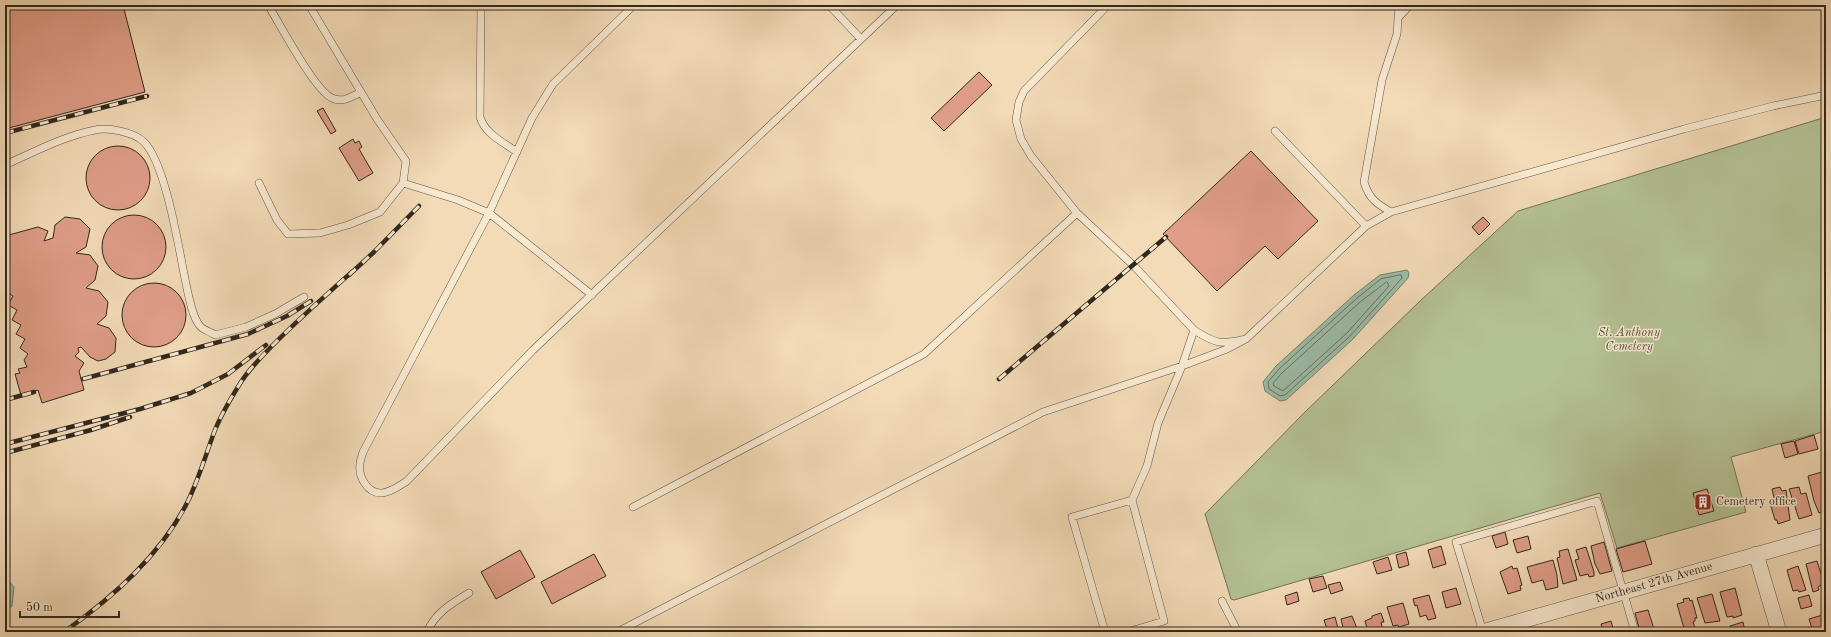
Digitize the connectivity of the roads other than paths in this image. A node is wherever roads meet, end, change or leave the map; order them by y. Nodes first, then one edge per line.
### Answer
1 (268, 5) edge
2 (309, 5) edge
3 (481, 5) edge
4 (634, 5) edge
5 (829, 5) edge
6 (897, 5) edge
7 (1108, 5) edge
8 (1399, 5) edge
9 (1410, 5) edge
10 (1398, 18) junction
11 (861, 39) junction
12 (361, 92) junction
13 (1826, 95) edge
14 (1275, 131) dead end
15 (517, 152) junction
16 (5, 165) edge
17 (259, 183) dead end
18 (403, 183) junction
19 (1391, 212) junction
20 (1077, 213) junction
21 (489, 214) junction
22 (1366, 226) junction
23 (592, 295) junction
24 (304, 296) dead end
25 (1194, 330) junction
26 (1246, 339) junction
27 (1182, 366) junction
28 (1132, 500) junction
29 (633, 507) dead end
30 (1826, 534) edge
31 (1756, 554) junction
32 (1623, 592) junction
33 (469, 593) dead end
34 (1222, 601) dead end
35 (1486, 631) edge
36 (427, 632) edge
37 (617, 632) edge
38 (1105, 632) edge
39 (1127, 632) edge
40 (1238, 632) edge
41 (1635, 632) edge
42 (1779, 632) edge

1 - 12 lane
2 - 12 lane
3 - 15 lane
4 - 15 lane
5 - 11 lane
6 - 11 lane
7 - 20 lane
8 - 10 lane
9 - 10 lane
10 - 19 lane
11 - 23 lane
12 - 18 lane
13 - 19 lane
14 - 22 lane
15 - 21 lane
16 - 24 lane
17 - 18 lane
18 - 21 lane
19 - 22 lane
20 - 25 lane
20 - 29 lane
21 - 23 lane
21 - 23 lane
22 - 26 lane
25 - 26 lane
25 - 27 lane
26 - 27 lane
27 - 28 lane
27 - 37 lane
28 - 38 lane
28 - 39 lane
30 - 31 street, Northeast 27th Avenue
31 - 32 street, Northeast 27th Avenue
31 - 42 street
32 - 35 street, Northeast 27th Avenue
32 - 35 lane
32 - 41 lane
33 - 36 lane
34 - 40 lane

